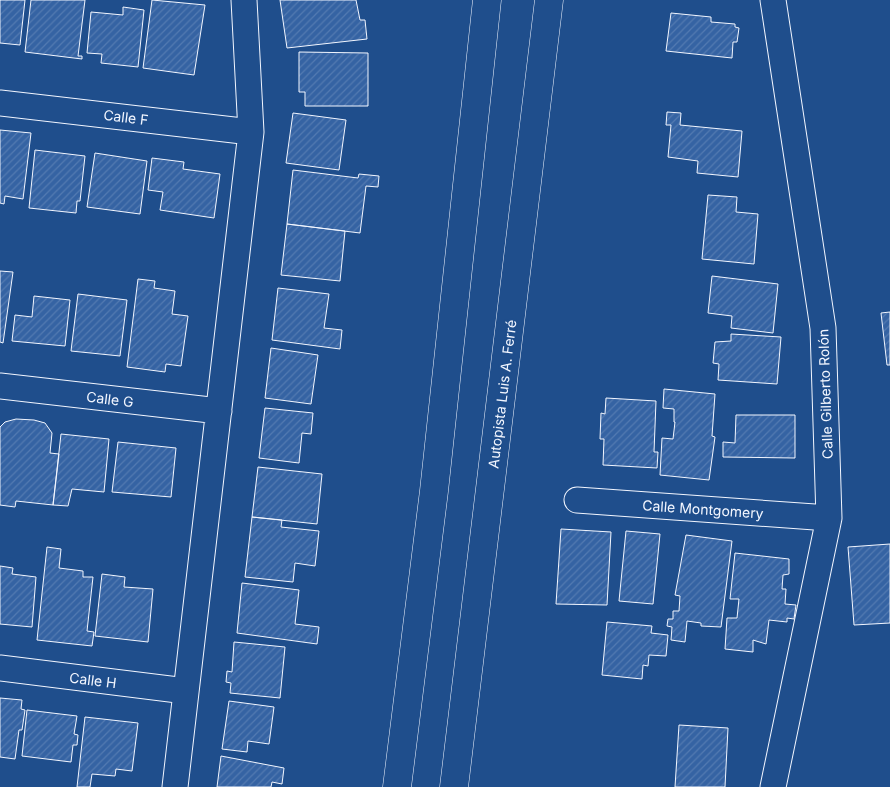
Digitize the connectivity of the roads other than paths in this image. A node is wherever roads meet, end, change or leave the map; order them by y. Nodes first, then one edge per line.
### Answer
1 (244, 0) edge
2 (487, 0) edge
3 (549, 0) edge
4 (773, 0) edge
5 (0, 103) edge
6 (251, 132) junction
7 (0, 386) edge
8 (219, 411) junction
9 (577, 500) dead end
10 (828, 518) junction
11 (0, 668) edge
12 (186, 691) junction
13 (175, 787) edge
14 (397, 787) edge
15 (454, 787) edge
16 (773, 787) edge

1 - 6 street
2 - 14 highway
3 - 15 highway, Autopista Luis A. Ferré
4 - 10 street, Calle Gilberto Rolón
5 - 6 street, Calle F
6 - 8 street
7 - 8 street, Calle G
8 - 12 street
9 - 10 street, Calle Montgomery
10 - 16 street, Calle Gilberto Rolón
11 - 12 street, Calle H
12 - 13 street

